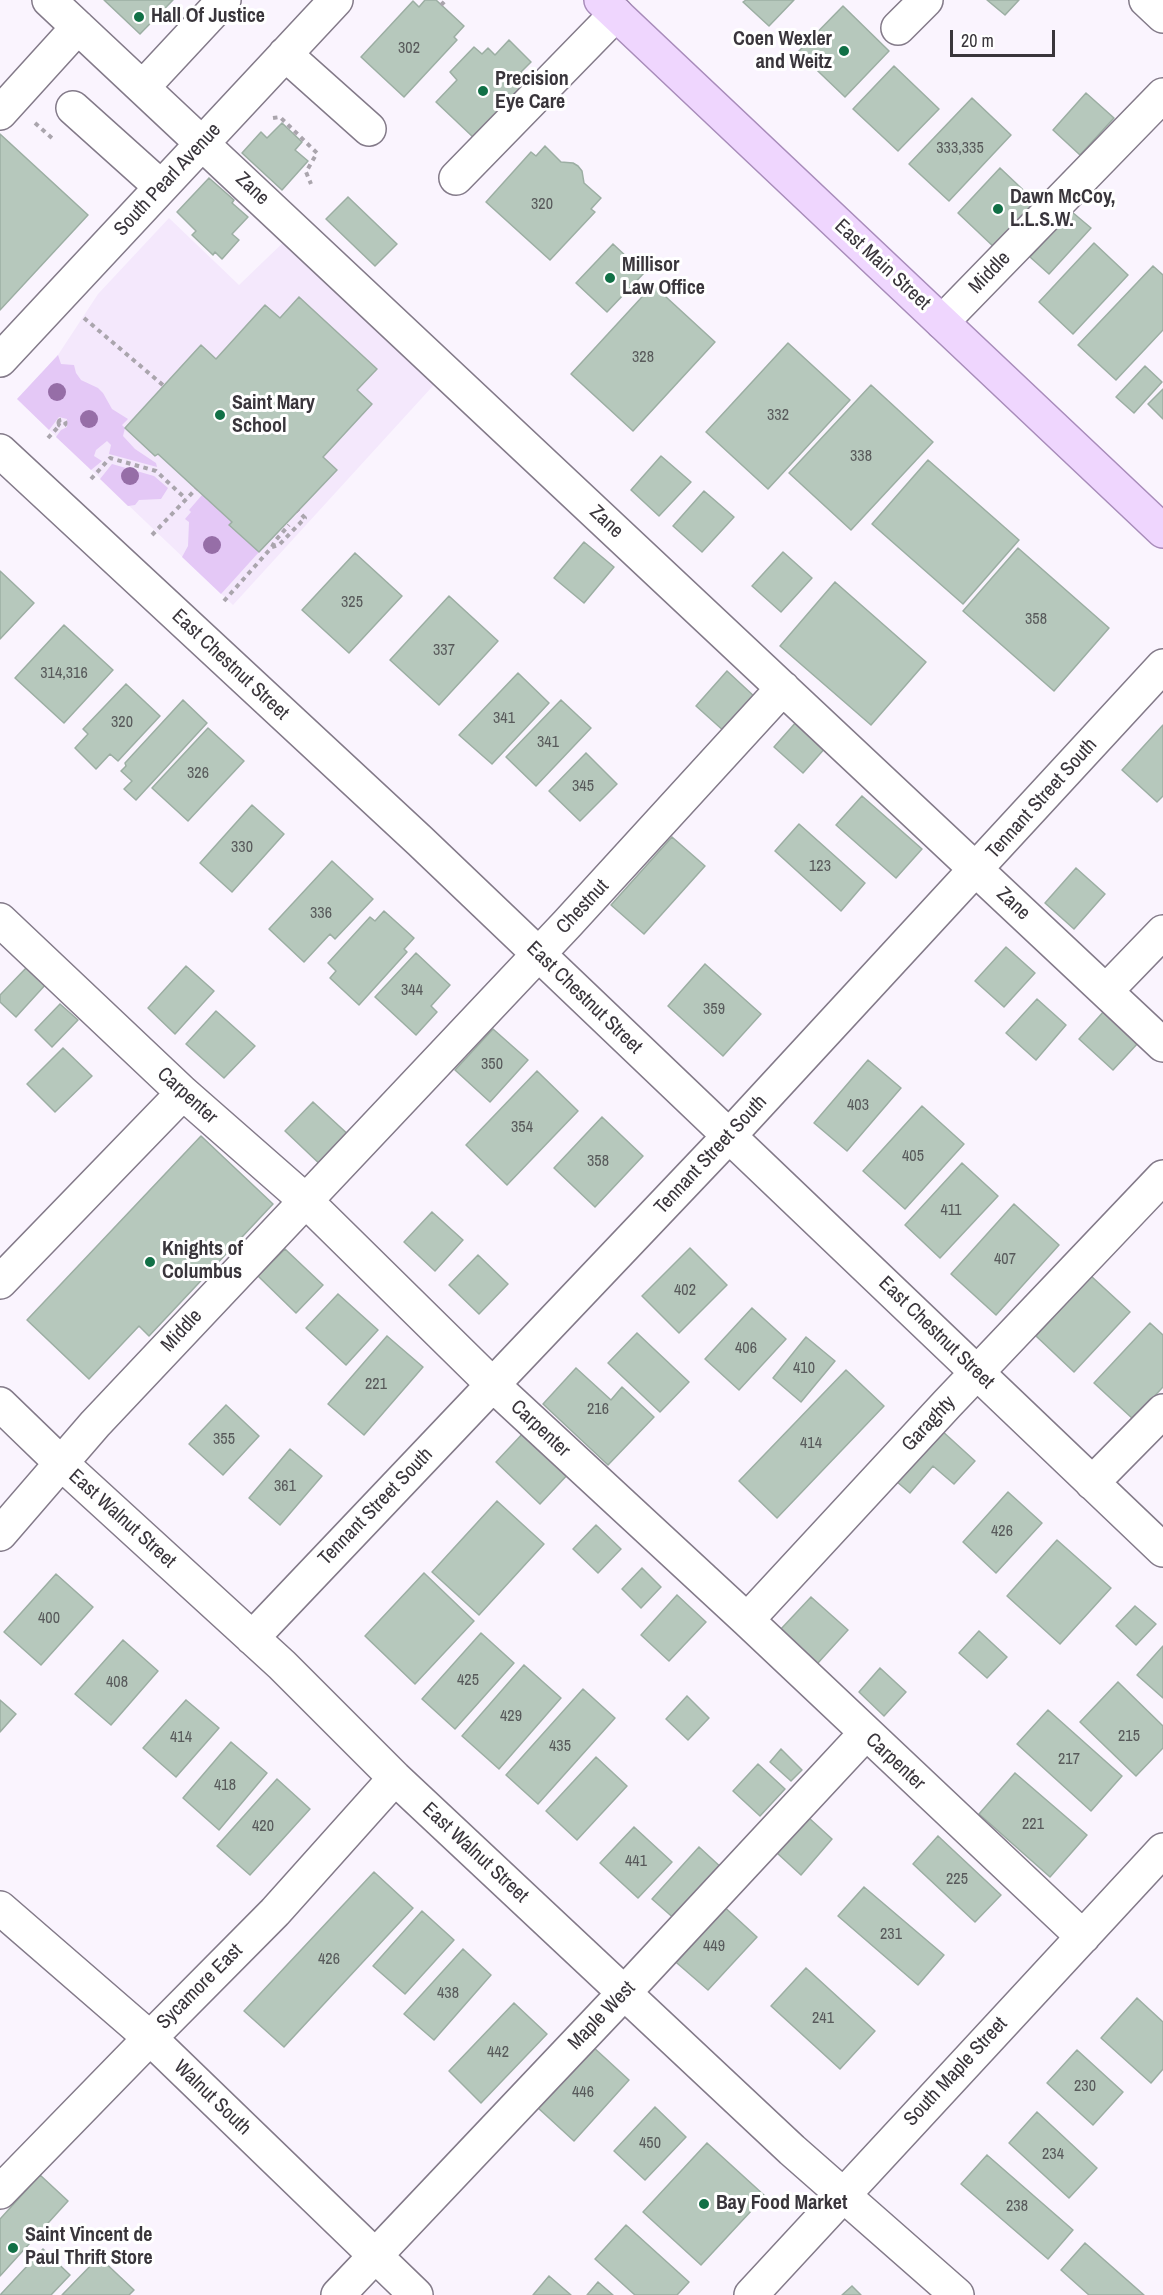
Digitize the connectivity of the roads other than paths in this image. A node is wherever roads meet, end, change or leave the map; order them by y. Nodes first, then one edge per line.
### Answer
1 (49, 0) edge
2 (224, 0) edge
3 (336, 0) edge
4 (926, 0) edge
5 (1146, 0) edge
6 (608, 7) edge
7 (1163, 16) edge
8 (78, 27) junction
9 (898, 28) dead end
10 (285, 54) junction
11 (143, 87) junction
12 (1163, 95) edge
13 (73, 108) dead end
14 (0, 113) edge
15 (369, 129) dead end
16 (202, 142) junction
17 (456, 178) dead end
18 (161, 187) junction
19 (942, 322) junction
20 (0, 360) edge
21 (0, 452) edge
22 (1163, 531) edge
23 (1163, 666) edge
24 (783, 688) junction
25 (977, 870) junction
26 (0, 920) edge
27 (1163, 932) edge
28 (538, 954) junction
29 (1106, 991) junction
30 (1163, 1045) edge
31 (183, 1092) junction
32 (729, 1137) junction
33 (1163, 1177) edge
34 (304, 1200) junction
35 (0, 1282) edge
36 (977, 1373) junction
37 (493, 1385) junction
38 (0, 1404) edge
39 (1163, 1411) edge
40 (61, 1463) junction
41 (1092, 1483) junction
42 (0, 1534) edge
43 (1163, 1550) edge
44 (747, 1620) junction
45 (252, 1638) junction
46 (865, 1734) junction
47 (395, 1778) junction
48 (1163, 1850) edge
49 (0, 1908) edge
50 (1083, 1937) junction
51 (624, 1993) junction
52 (150, 2038) junction
53 (0, 2192) edge
54 (842, 2194) junction
55 (375, 2256) junction
56 (338, 2295) edge
57 (416, 2295) edge
58 (751, 2295) edge
59 (957, 2295) edge

1 - 8 street, Zane
2 - 11 street
3 - 10 street, South Pearl Avenue
4 - 9 street
5 - 7 street
6 - 17 street
6 - 19 main road, East Main Street
8 - 11 street, Zane
8 - 14 street
10 - 15 street
10 - 16 street, South Pearl Avenue
11 - 16 street, Zane
12 - 19 street, Middle
13 - 18 street
16 - 18 street, South Pearl Avenue
16 - 24 street, Zane
18 - 20 street, South Pearl Avenue
19 - 22 main road, East Main Street
21 - 28 street, East Chestnut Street
23 - 25 street, Tennant Street South
24 - 25 street, Zane
24 - 28 street, Chestnut
25 - 29 street, Zane
25 - 32 street, Tennant Street South
26 - 31 street, Carpenter
27 - 29 street
28 - 32 street, East Chestnut Street
28 - 34 street, Chestnut
29 - 30 street, Zane
31 - 34 street, Carpenter
31 - 35 street
32 - 36 street, East Chestnut Street
32 - 37 street, Tennant Street South
33 - 36 street, Garaghty
34 - 37 street, Carpenter
34 - 40 street, Middle
36 - 41 street, East Chestnut Street
36 - 44 street, Garaghty
37 - 44 street, Carpenter
37 - 45 street, Tennant Street South
38 - 40 street, East Walnut Street
39 - 41 street
40 - 42 street, Middle
40 - 45 street, East Walnut Street
41 - 43 street, East Chestnut Street
44 - 46 street, Carpenter
45 - 47 street, East Walnut Street
46 - 50 street, Carpenter
46 - 51 street, Maple West
47 - 51 street, East Walnut Street
47 - 52 street, Sycamore East
48 - 50 street, South Maple Street
49 - 52 street, Walnut South
50 - 54 street, South Maple Street
51 - 54 street, East Walnut Street
51 - 55 street, Maple West
52 - 53 street, Sycamore East
52 - 55 street, Walnut South
54 - 58 street, South Maple Street
54 - 59 street, East Walnut Street
55 - 56 street, Maple West
55 - 57 street, Walnut South

